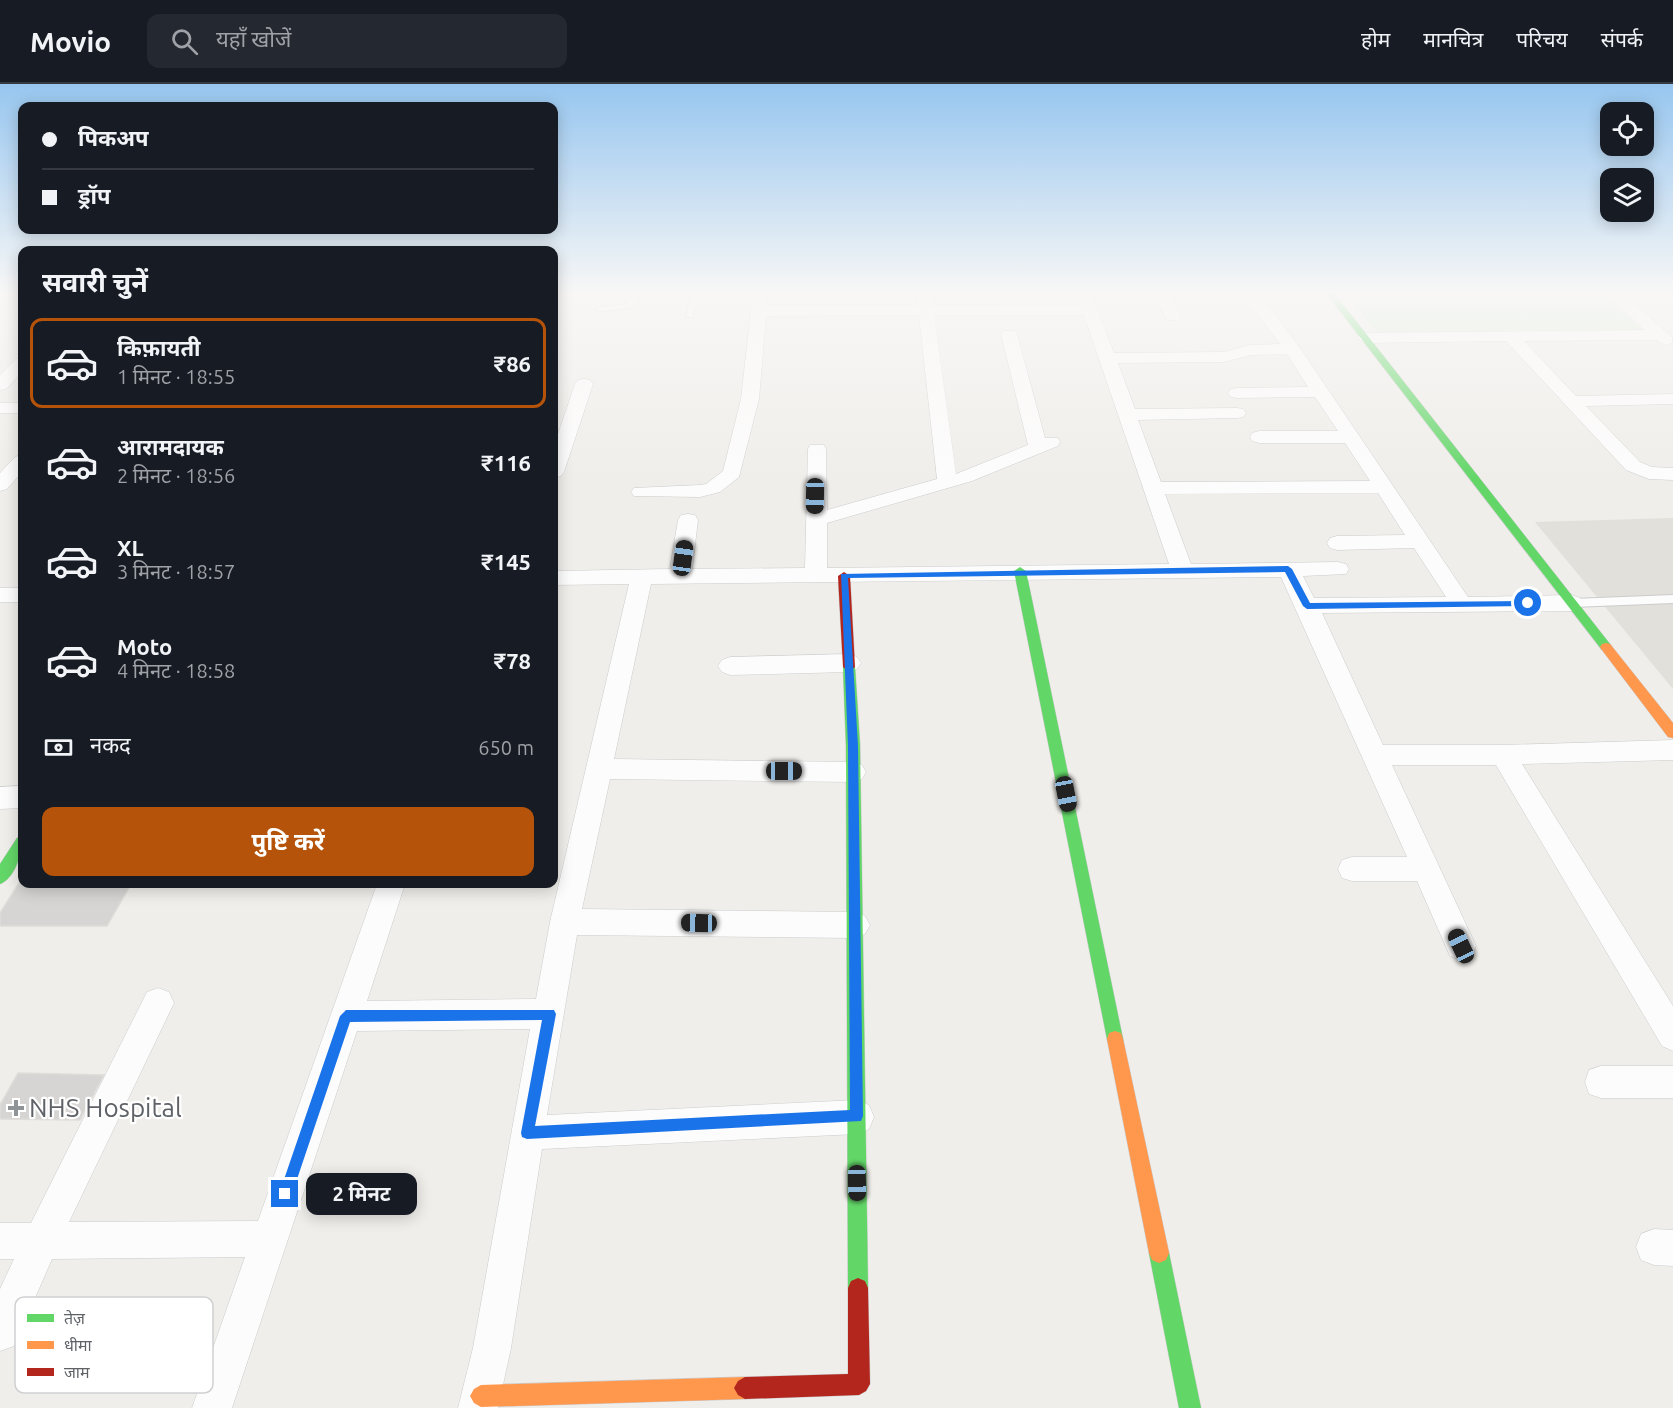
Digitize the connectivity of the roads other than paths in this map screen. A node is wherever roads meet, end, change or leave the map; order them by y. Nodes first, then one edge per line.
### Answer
1 (755, 355) edge
2 (932, 355) edge
3 (1016, 355) edge
4 (1107, 355) edge
5 (1232, 355) edge
6 (1295, 355) edge
7 (1378, 355) edge
8 (1528, 355) edge
9 (1108, 358) junction
10 (18, 366) edge
11 (3, 379) edge
12 (584, 384) dead end
13 (1320, 392) junction
14 (1237, 393) dead end
15 (1673, 399) edge
16 (1573, 401) junction
17 (0, 408) edge
18 (18, 408) edge
19 (1237, 413) dead end
20 (1129, 415) junction
21 (1259, 437) dead end
22 (1350, 437) junction
23 (816, 449) dead end
24 (558, 460) edge
25 (18, 466) edge
26 (1673, 474) edge
27 (947, 482) junction
28 (0, 485) edge
29 (1384, 487) junction
30 (1155, 488) junction
31 (641, 492) dead end
32 (688, 520) dead end
33 (815, 520) junction
34 (1420, 541) junction
35 (1338, 543) dead end
36 (1182, 569) junction
37 (1288, 569) junction
38 (1338, 569) dead end
39 (1020, 571) junction
40 (680, 576) junction
41 (816, 576) junction
42 (844, 576) junction
43 (642, 577) junction
44 (558, 578) edge
45 (1673, 599) edge
46 (1572, 603) junction
47 (1462, 604) junction
48 (1307, 606) junction
49 (849, 663) junction
50 (730, 666) dead end
51 (1673, 733) edge
52 (1673, 750) edge
53 (1374, 755) junction
54 (1503, 755) junction
55 (599, 769) junction
56 (853, 772) junction
57 (18, 797) edge
58 (0, 798) edge
59 (18, 848) edge
60 (1352, 869) dead end
61 (1426, 869) junction
62 (0, 877) edge
63 (390, 888) edge
64 (565, 922) junction
65 (855, 925) junction
66 (1461, 946) dead end
67 (158, 1003) dead end
68 (550, 1014) junction
69 (346, 1016) junction
70 (1673, 1035) edge
71 (1601, 1082) dead end
72 (1673, 1082) edge
73 (857, 1116) junction
74 (527, 1133) junction
75 (270, 1239) junction
76 (0, 1241) edge
77 (41, 1241) junction
78 (16, 1297) edge
79 (15, 1299) edge
80 (0, 1332) edge
81 (860, 1396) edge
82 (479, 1402) edge
83 (212, 1408) edge
84 (1190, 1408) edge

1 - 31 street
2 - 27 street
3 - 27 street
4 - 9 street
5 - 9 street
6 - 13 street
7 - 46 street
8 - 16 street
9 - 20 street
10 - 11 street
12 - 24 street
13 - 14 street
13 - 22 street
15 - 16 street
16 - 26 street
17 - 18 street
19 - 20 street
20 - 30 street
21 - 22 street
22 - 29 street
23 - 33 street
25 - 28 street
27 - 33 street
29 - 30 street
29 - 34 street
30 - 36 street
32 - 40 street
33 - 41 street
34 - 35 street
34 - 47 street
36 - 37 street
36 - 39 street
37 - 38 street
37 - 48 street
39 - 42 street
39 - 84 street
40 - 41 street
40 - 43 street
41 - 42 street
42 - 49 street
43 - 44 street
43 - 55 street
45 - 46 lane
46 - 47 street
46 - 51 street
47 - 48 street
48 - 53 street
49 - 50 street
49 - 56 street
52 - 54 street
53 - 54 street
53 - 61 street
54 - 70 street
55 - 56 street
55 - 64 street
56 - 65 street
57 - 58 street
59 - 62 street
60 - 61 street
61 - 66 street
63 - 69 street
64 - 65 street
64 - 68 street
65 - 73 street
67 - 77 street
68 - 69 street
68 - 74 street
69 - 75 street
71 - 72 street
73 - 74 street
73 - 81 street
74 - 82 street
75 - 77 street
75 - 83 street
76 - 77 street
77 - 78 street
79 - 80 street
81 - 82 street

